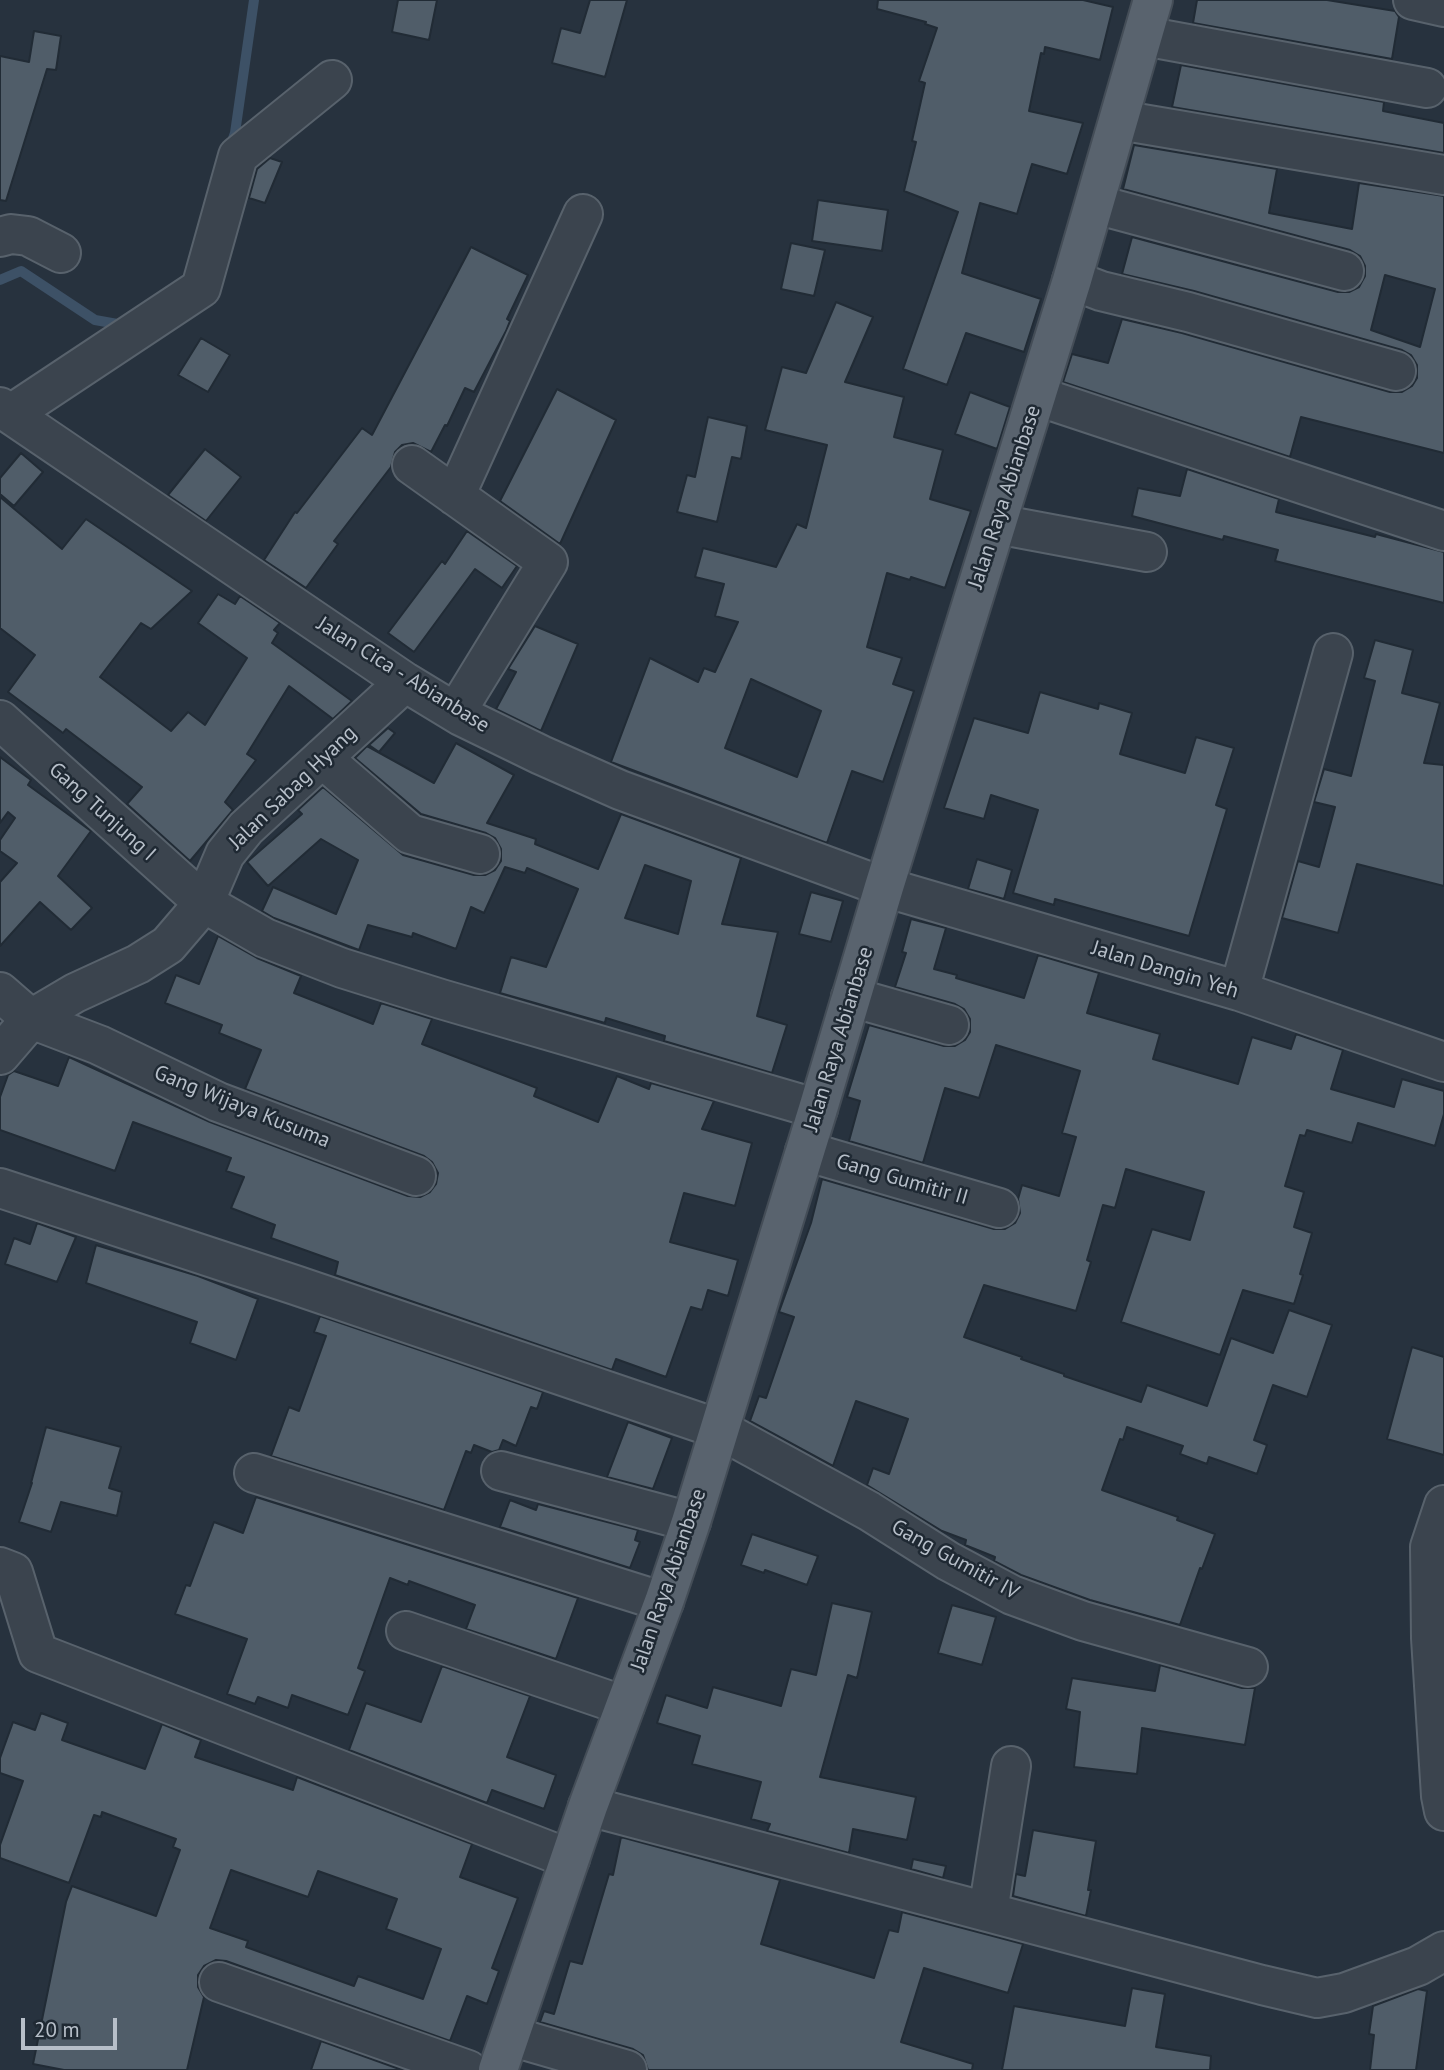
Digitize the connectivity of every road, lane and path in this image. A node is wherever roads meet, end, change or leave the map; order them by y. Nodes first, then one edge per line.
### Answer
1 (1413, 0) edge
2 (1444, 7) edge
3 (1148, 18) edge
4 (332, 80) dead end
5 (1427, 88) dead end
6 (1119, 120) junction
7 (1444, 174) edge
8 (1095, 204) junction
9 (583, 214) dead end
10 (0, 237) edge
11 (61, 253) dead end
12 (1344, 271) dead end
13 (1072, 281) junction
14 (1396, 371) dead end
15 (1037, 396) junction
16 (6, 410) edge
17 (412, 465) dead end
18 (455, 496) junction
19 (997, 524) junction
20 (1444, 531) edge
21 (1147, 552) dead end
22 (1333, 653) dead end
23 (405, 682) junction
24 (456, 712) junction
25 (0, 720) edge
26 (323, 758) junction
27 (480, 854) dead end
28 (884, 887) junction
29 (204, 903) junction
30 (1239, 991) junction
31 (0, 992) edge
32 (851, 997) junction
33 (32, 1018) junction
34 (948, 1025) dead end
35 (0, 1055) edge
36 (1444, 1062) edge
37 (818, 1109) junction
38 (805, 1152) junction
39 (416, 1176) dead end
40 (0, 1188) edge
41 (999, 1208) dead end
42 (719, 1429) junction
43 (501, 1471) dead end
44 (254, 1473) dead end
45 (1444, 1505) edge
46 (691, 1521) junction
47 (0, 1567) edge
48 (664, 1602) junction
49 (406, 1631) dead end
50 (1248, 1667) dead end
51 (625, 1706) junction
52 (1011, 1766) dead end
53 (588, 1806) junction
54 (1444, 1811) edge
55 (570, 1859) junction
56 (988, 1913) junction
57 (1444, 1951) edge
58 (219, 1982) dead end
59 (504, 2053) edge
60 (468, 2070) edge
61 (628, 2070) edge

1 - 2 street
3 - 5 street
3 - 6 main road, Jalan Raya Abianbase
4 - 16 street
6 - 7 street
6 - 8 main road, Jalan Raya Abianbase
8 - 12 street
8 - 13 main road, Jalan Raya Abianbase
9 - 18 street
10 - 11 street
13 - 14 street
13 - 15 main road, Jalan Raya Abianbase
15 - 19 main road, Jalan Raya Abianbase
15 - 20 street
16 - 23 street, Jalan Cica - Abianbase
17 - 18 street
18 - 24 street
19 - 21 street
19 - 28 main road, Jalan Raya Abianbase
22 - 30 street
23 - 24 street, Jalan Cica - Abianbase
23 - 26 street, Jalan Sabag Hyang
24 - 28 street, Jalan Cica - Abianbase
25 - 29 street, Gang Tunjung I
26 - 27 street
26 - 29 street, Jalan Sabag Hyang
28 - 30 street, Jalan Dangin Yeh
28 - 32 main road, Jalan Raya Abianbase
29 - 33 street, Jalan Sabag Hyang
29 - 37 street, Gang Tunjung I
30 - 36 street, Jalan Dangin Yeh
31 - 33 street, Gang Wijaya Kusuma
32 - 34 street
32 - 37 main road, Jalan Raya Abianbase
33 - 35 street, Jalan Sabag Hyang
33 - 39 street, Gang Wijaya Kusuma
37 - 38 main road, Jalan Raya Abianbase
38 - 41 street, Gang Gumitir II
38 - 42 main road, Jalan Raya Abianbase
40 - 42 street, Gang Gumitir IV
42 - 46 main road, Jalan Raya Abianbase
42 - 50 street, Gang Gumitir IV
43 - 46 street
44 - 48 street
45 - 54 street
46 - 48 main road, Jalan Raya Abianbase
47 - 55 street
48 - 51 main road, Jalan Raya Abianbase
49 - 51 street
51 - 53 main road, Jalan Raya Abianbase
52 - 56 street
53 - 55 main road, Jalan Raya Abianbase
53 - 56 street
55 - 59 main road, Jalan Raya Abianbase
56 - 57 street
58 - 60 street
59 - 61 street

